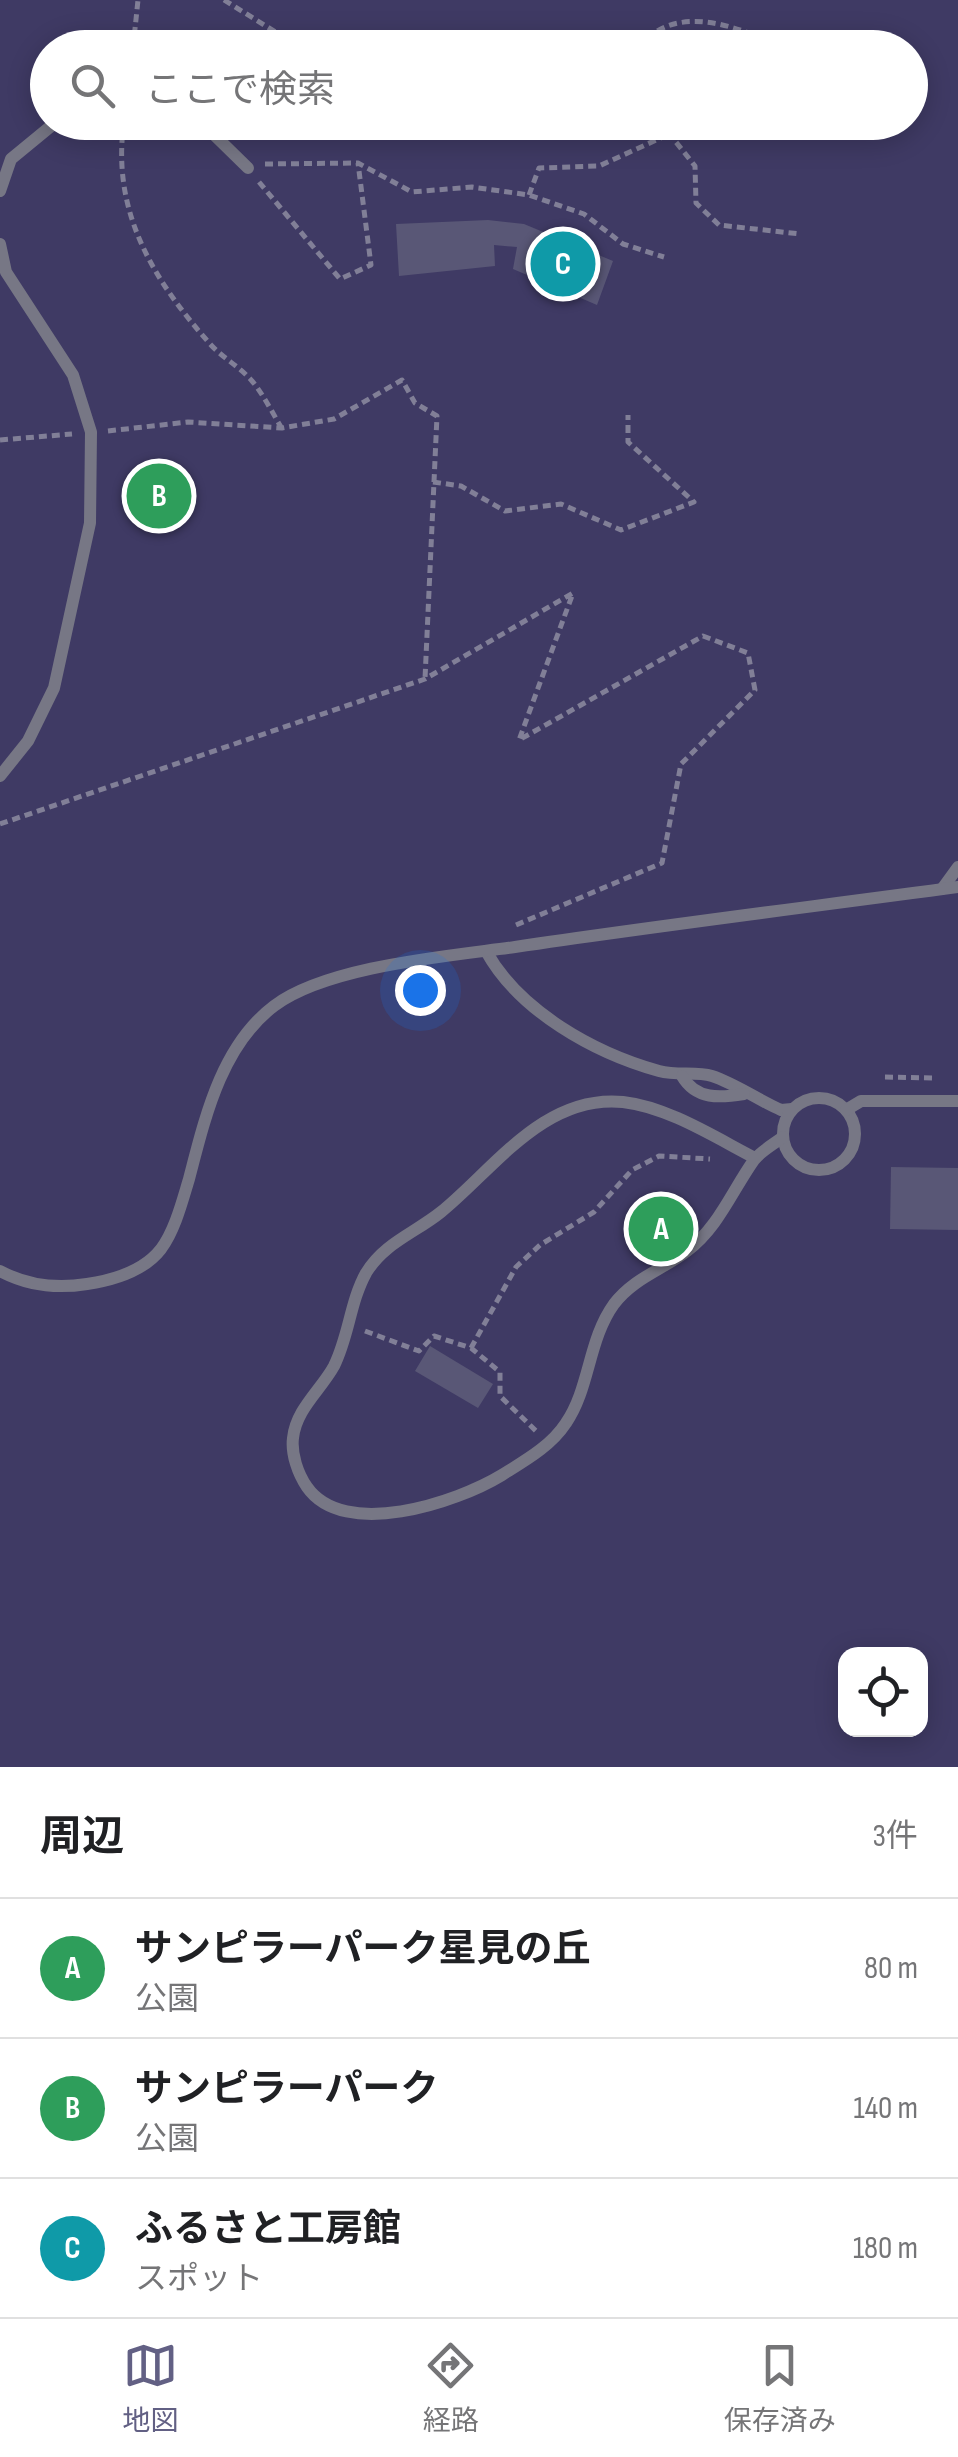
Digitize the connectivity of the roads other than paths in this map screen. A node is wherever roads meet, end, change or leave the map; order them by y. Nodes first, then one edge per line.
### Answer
1 (34, 140) edge
2 (219, 140) edge
3 (248, 168) road end
4 (0, 191) edge
5 (0, 244) edge
6 (0, 776) edge
7 (958, 867) edge
8 (958, 887) edge
9 (942, 889) junction
10 (486, 951) junction
11 (682, 1076) junction
12 (744, 1094) junction
13 (958, 1100) edge
14 (792, 1109) junction
15 (846, 1110) junction
16 (783, 1137) junction
17 (755, 1158) junction
18 (0, 1271) edge

1 - 4 lane
2 - 3 lane
5 - 6 lane
7 - 9 lane
8 - 9 lane
9 - 10 lane
10 - 11 lane
10 - 18 lane
11 - 12 lane
11 - 12 lane
12 - 14 lane
13 - 15 lane
14 - 15 lane
14 - 16 lane
15 - 16 lane
16 - 17 lane
17 - 17 lane

